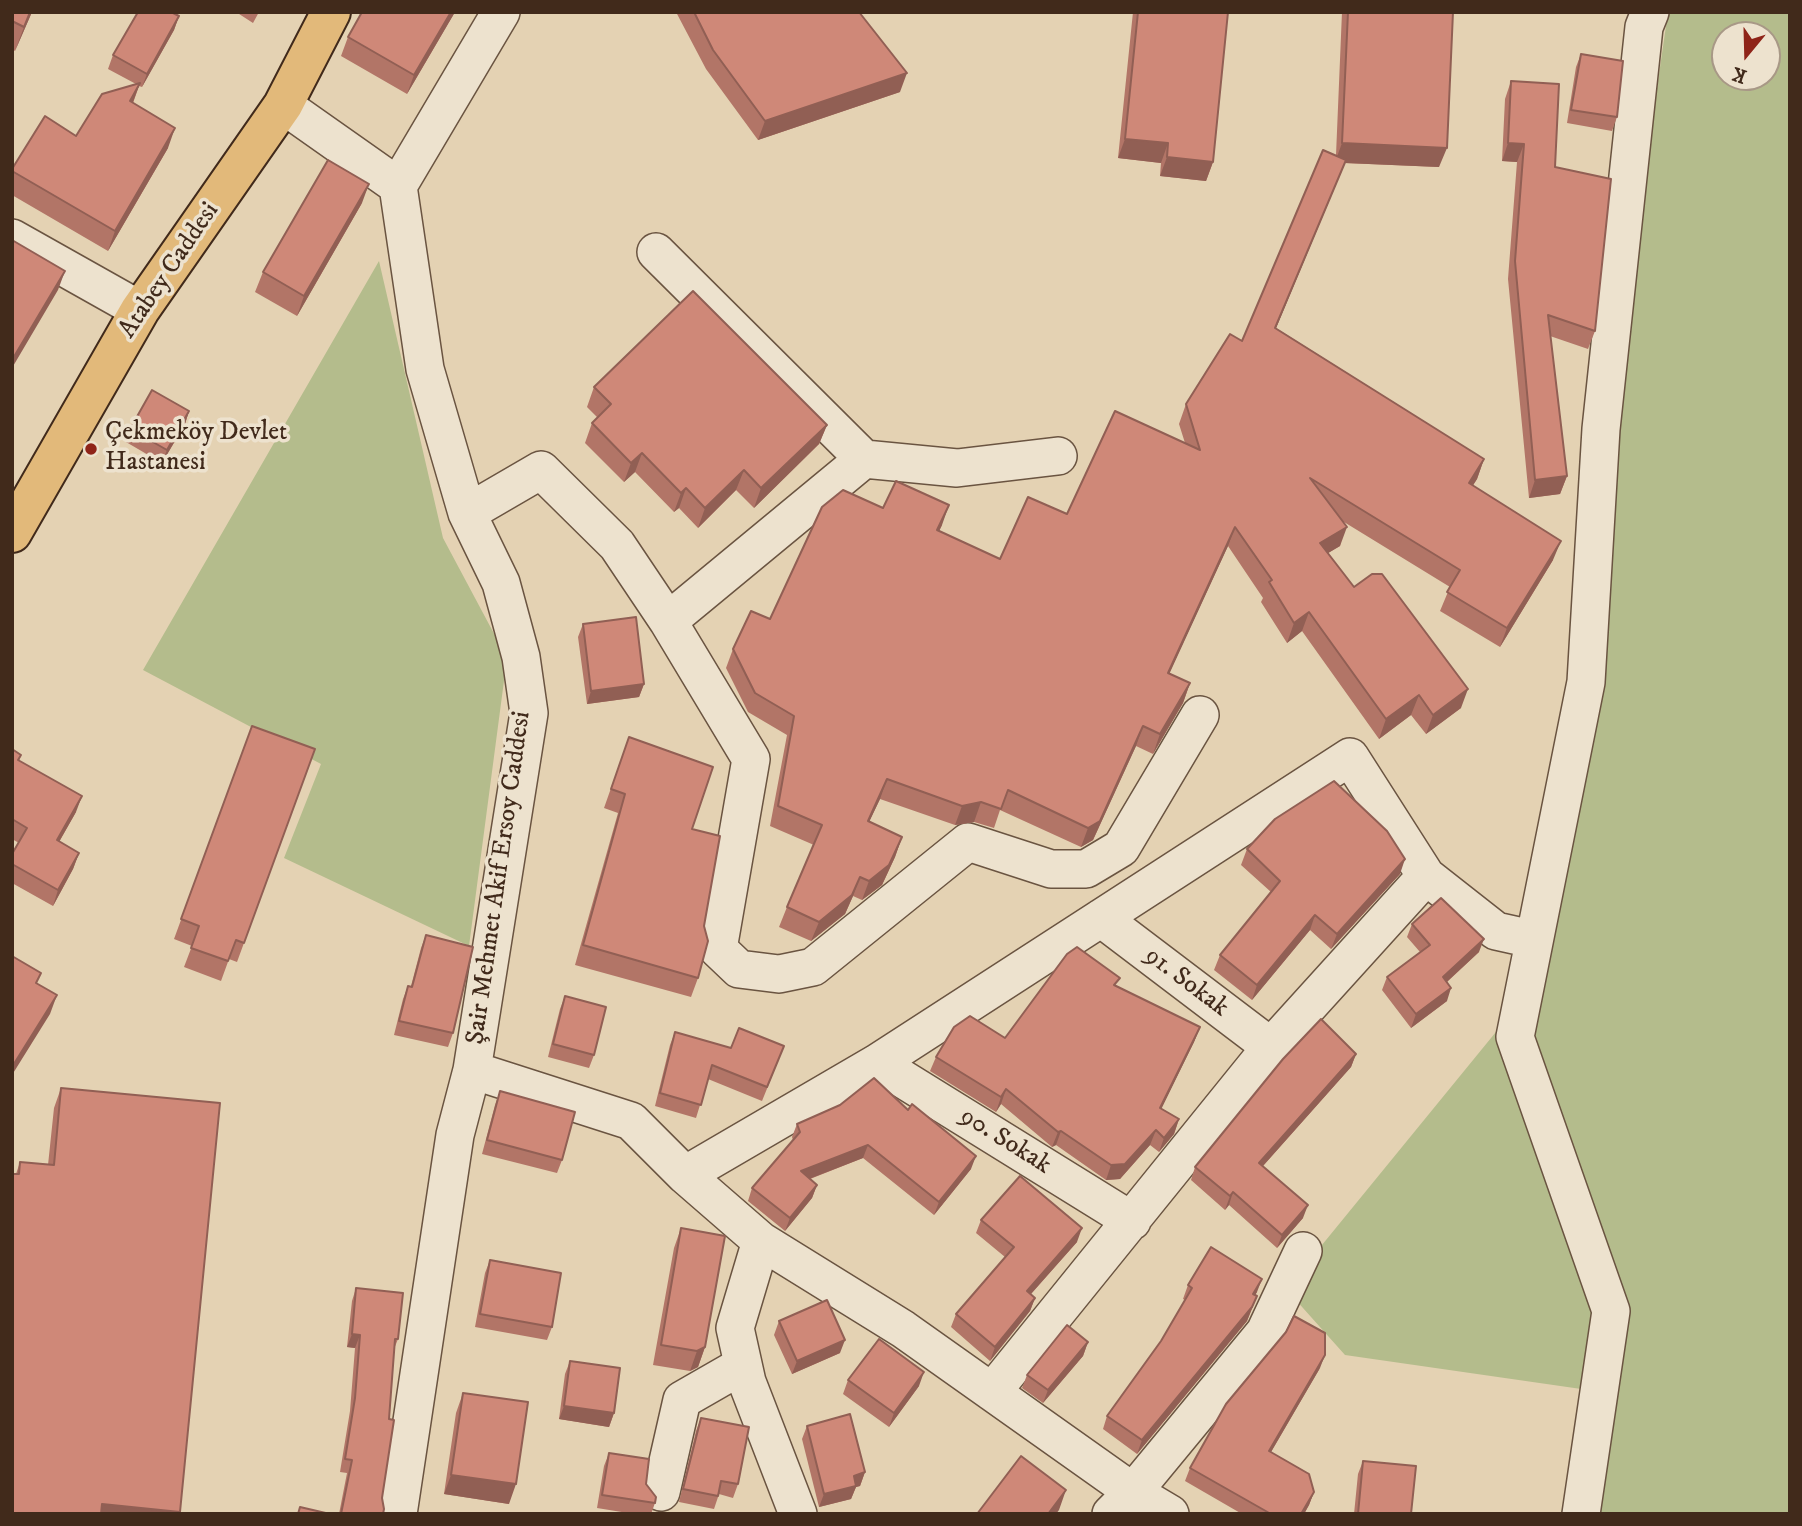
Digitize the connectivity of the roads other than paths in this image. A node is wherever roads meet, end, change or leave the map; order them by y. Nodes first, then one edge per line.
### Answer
1 (331, 12) edge
2 (501, 12) edge
3 (1641, 17) edge
4 (283, 105) junction
5 (398, 186) junction
6 (12, 238) edge
7 (656, 252) dead end
8 (140, 310) junction
9 (1058, 456) dead end
10 (863, 459) junction
11 (467, 513) junction
12 (12, 533) edge
13 (668, 621) junction
14 (1200, 715) dead end
15 (1426, 876) junction
16 (1101, 918) junction
17 (1532, 939) junction
18 (1271, 1047) junction
19 (877, 1063) junction
20 (472, 1070) junction
21 (685, 1175) junction
22 (1132, 1221) junction
23 (761, 1241) junction
24 (1303, 1251) dead end
25 (743, 1365) junction
26 (992, 1392) junction
27 (661, 1492) dead end
28 (1122, 1503) edge
29 (398, 1514) edge
30 (798, 1514) edge
31 (1170, 1514) edge
32 (1581, 1514) edge

1 - 4 main road, Atabey Caddesi
2 - 5 street
3 - 17 street
4 - 5 street
4 - 8 main road, Atabey Caddesi
5 - 11 street, Şair Mehmet Akif Ersoy Caddesi
6 - 8 street
7 - 10 street
8 - 12 main road, Atabey Caddesi
9 - 10 street
10 - 13 street
11 - 13 street
11 - 20 street, Şair Mehmet Akif Ersoy Caddesi
13 - 14 street
15 - 16 street
15 - 17 street
15 - 18 street
16 - 18 street, 91. Sokak
16 - 19 street
17 - 32 street
18 - 22 street
19 - 21 street
19 - 22 street, 90. Sokak
20 - 21 street
20 - 29 street, Şair Mehmet Akif Ersoy Caddesi
21 - 23 street
22 - 26 street
23 - 25 street
23 - 26 street
24 - 28 street
25 - 27 street
25 - 30 street
26 - 28 street
28 - 31 street

